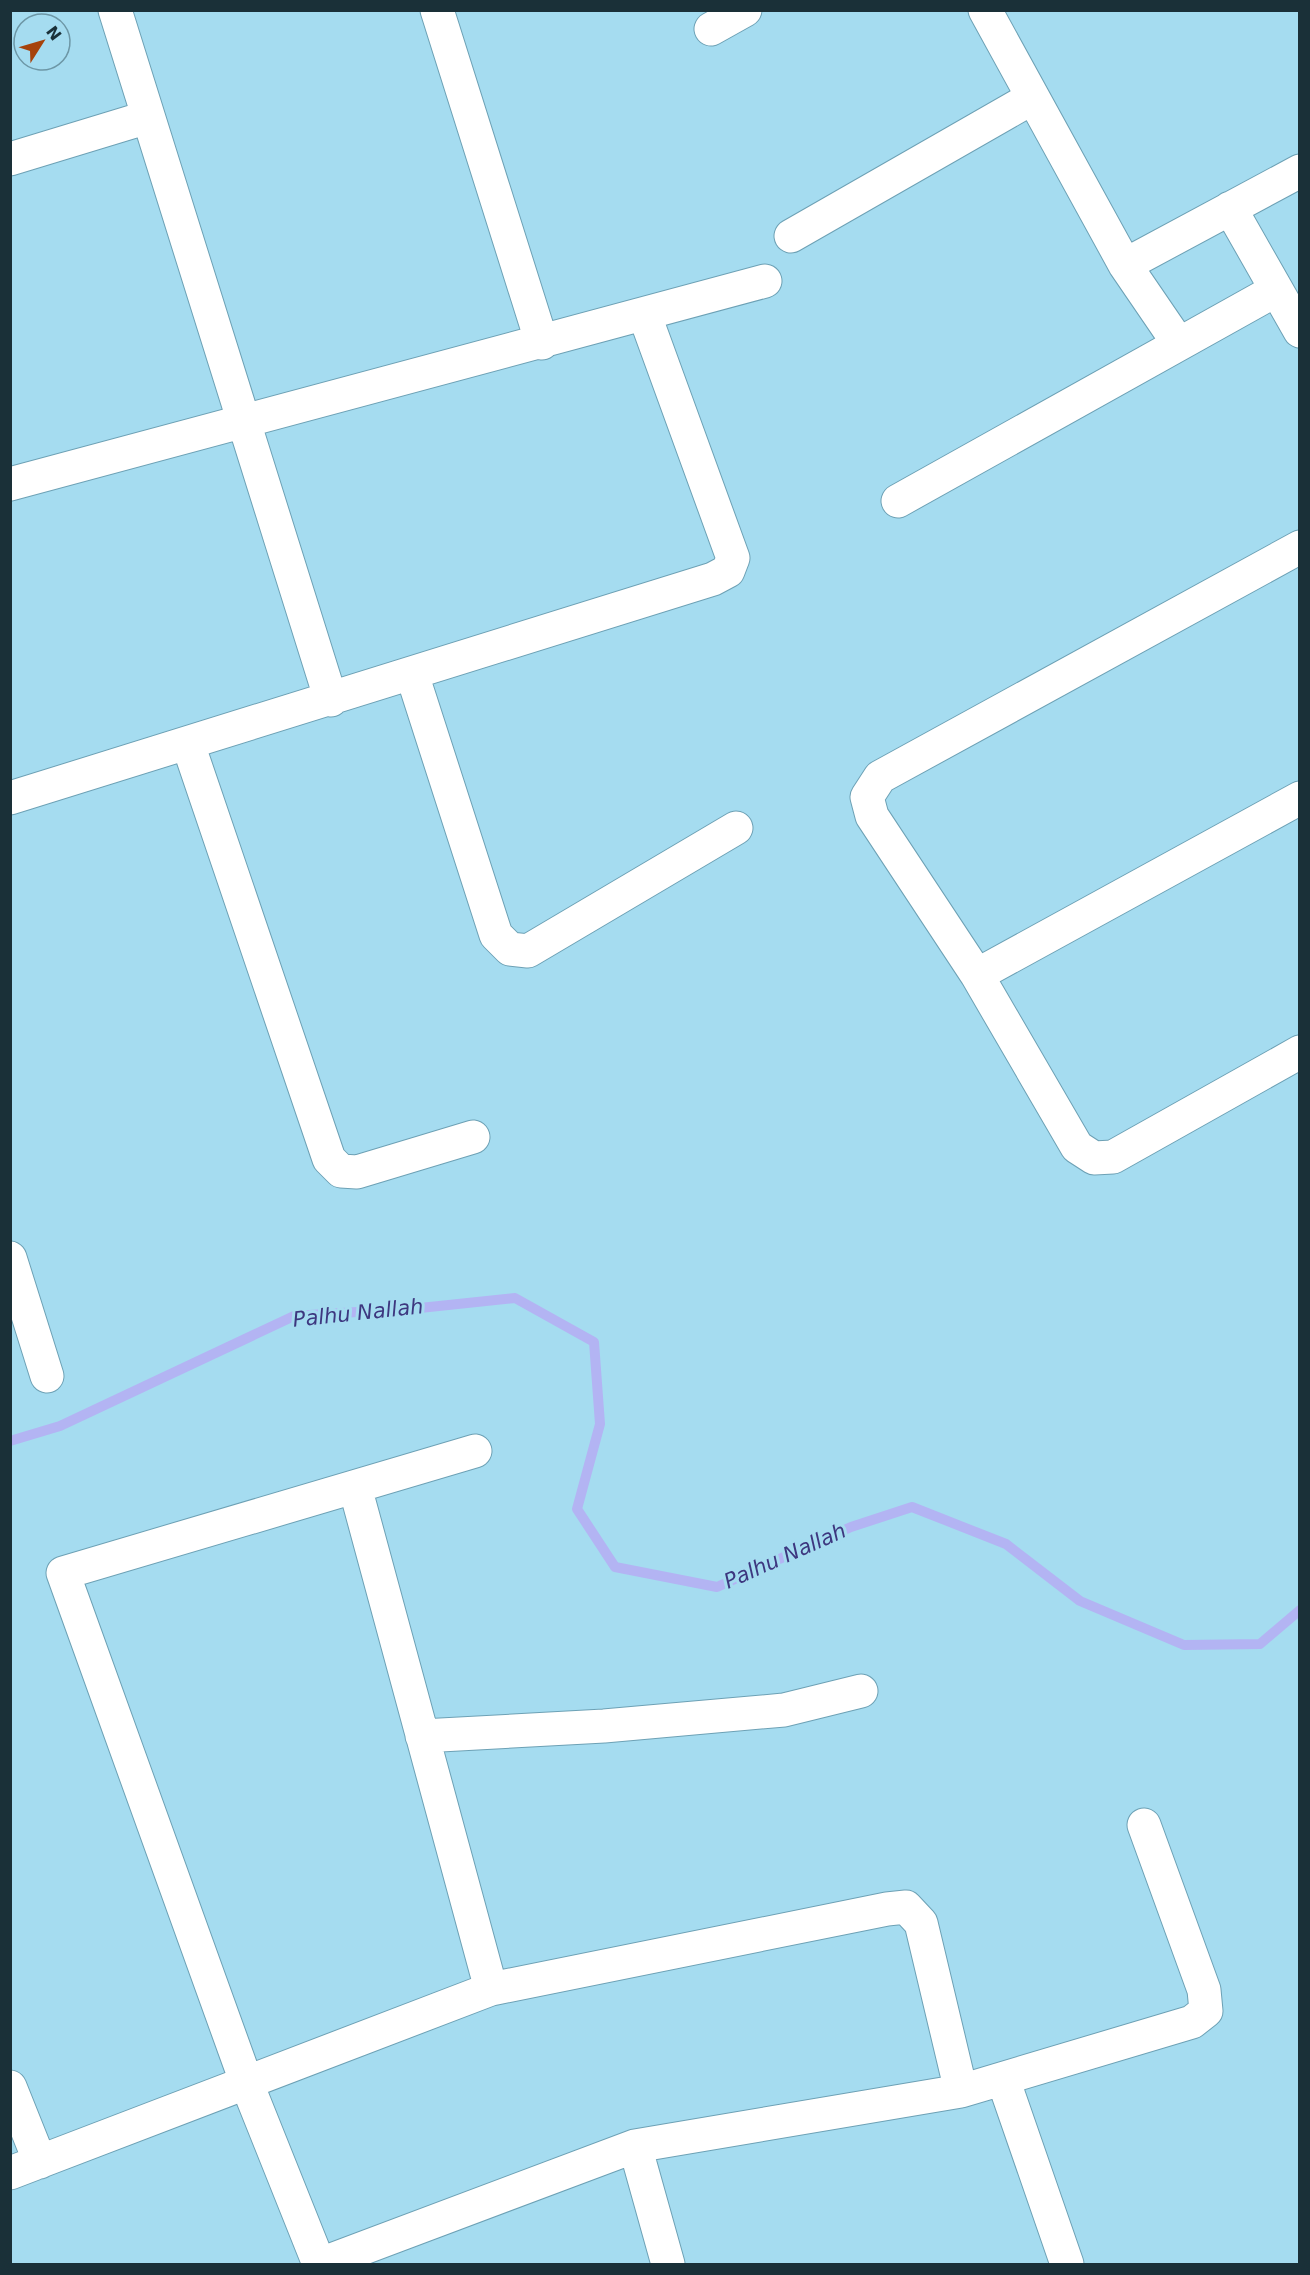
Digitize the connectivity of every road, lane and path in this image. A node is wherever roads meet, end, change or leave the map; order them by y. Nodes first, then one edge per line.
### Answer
1 (115, 10) edge
2 (437, 10) edge
3 (745, 10) edge
4 (986, 10) edge
5 (711, 29) dead end
6 (1032, 98) junction
7 (148, 117) junction
8 (10, 159) edge
9 (1299, 171) edge
10 (1230, 208) junction
11 (791, 236) dead end
12 (1125, 265) junction
13 (765, 281) dead end
14 (1276, 290) junction
15 (645, 316) junction
16 (1299, 331) edge
17 (542, 343) junction
18 (1179, 344) junction
19 (244, 422) junction
20 (10, 484) edge
21 (898, 501) dead end
22 (1299, 547) edge
23 (412, 674) junction
24 (331, 700) junction
25 (188, 744) junction
26 (10, 798) edge
27 (1299, 798) edge
28 (736, 828) dead end
29 (977, 975) junction
30 (1299, 1052) edge
31 (473, 1137) dead end
32 (10, 1258) edge
33 (47, 1376) dead end
34 (475, 1451) dead end
35 (355, 1487) junction
36 (861, 1691) dead end
37 (422, 1736) junction
38 (1144, 1825) dead end
39 (490, 1989) junction
40 (1003, 2079) junction
41 (248, 2084) junction
42 (10, 2088) edge
43 (961, 2091) junction
44 (635, 2146) junction
45 (25, 2167) edge
46 (320, 2265) edge
47 (668, 2265) edge
48 (1067, 2265) edge

1 - 7 street
2 - 17 street
3 - 5 street
4 - 6 street
6 - 11 street
6 - 12 street
7 - 8 street
7 - 19 street
9 - 10 street
10 - 12 street
10 - 14 street
12 - 18 street
13 - 15 street
14 - 16 street
14 - 18 street
15 - 17 street
15 - 23 street
17 - 19 street
18 - 21 street
19 - 20 street
19 - 24 street
22 - 29 street
23 - 24 street
23 - 28 street
24 - 25 street
25 - 26 street
25 - 31 street
27 - 29 street
29 - 30 street
32 - 33 street
34 - 35 street
35 - 37 street
35 - 41 street
36 - 37 street
37 - 39 street
38 - 40 street
39 - 41 street
39 - 43 street
40 - 43 street
40 - 48 street
41 - 45 street
41 - 46 street
42 - 45 street
43 - 44 street
44 - 46 street
44 - 47 street

